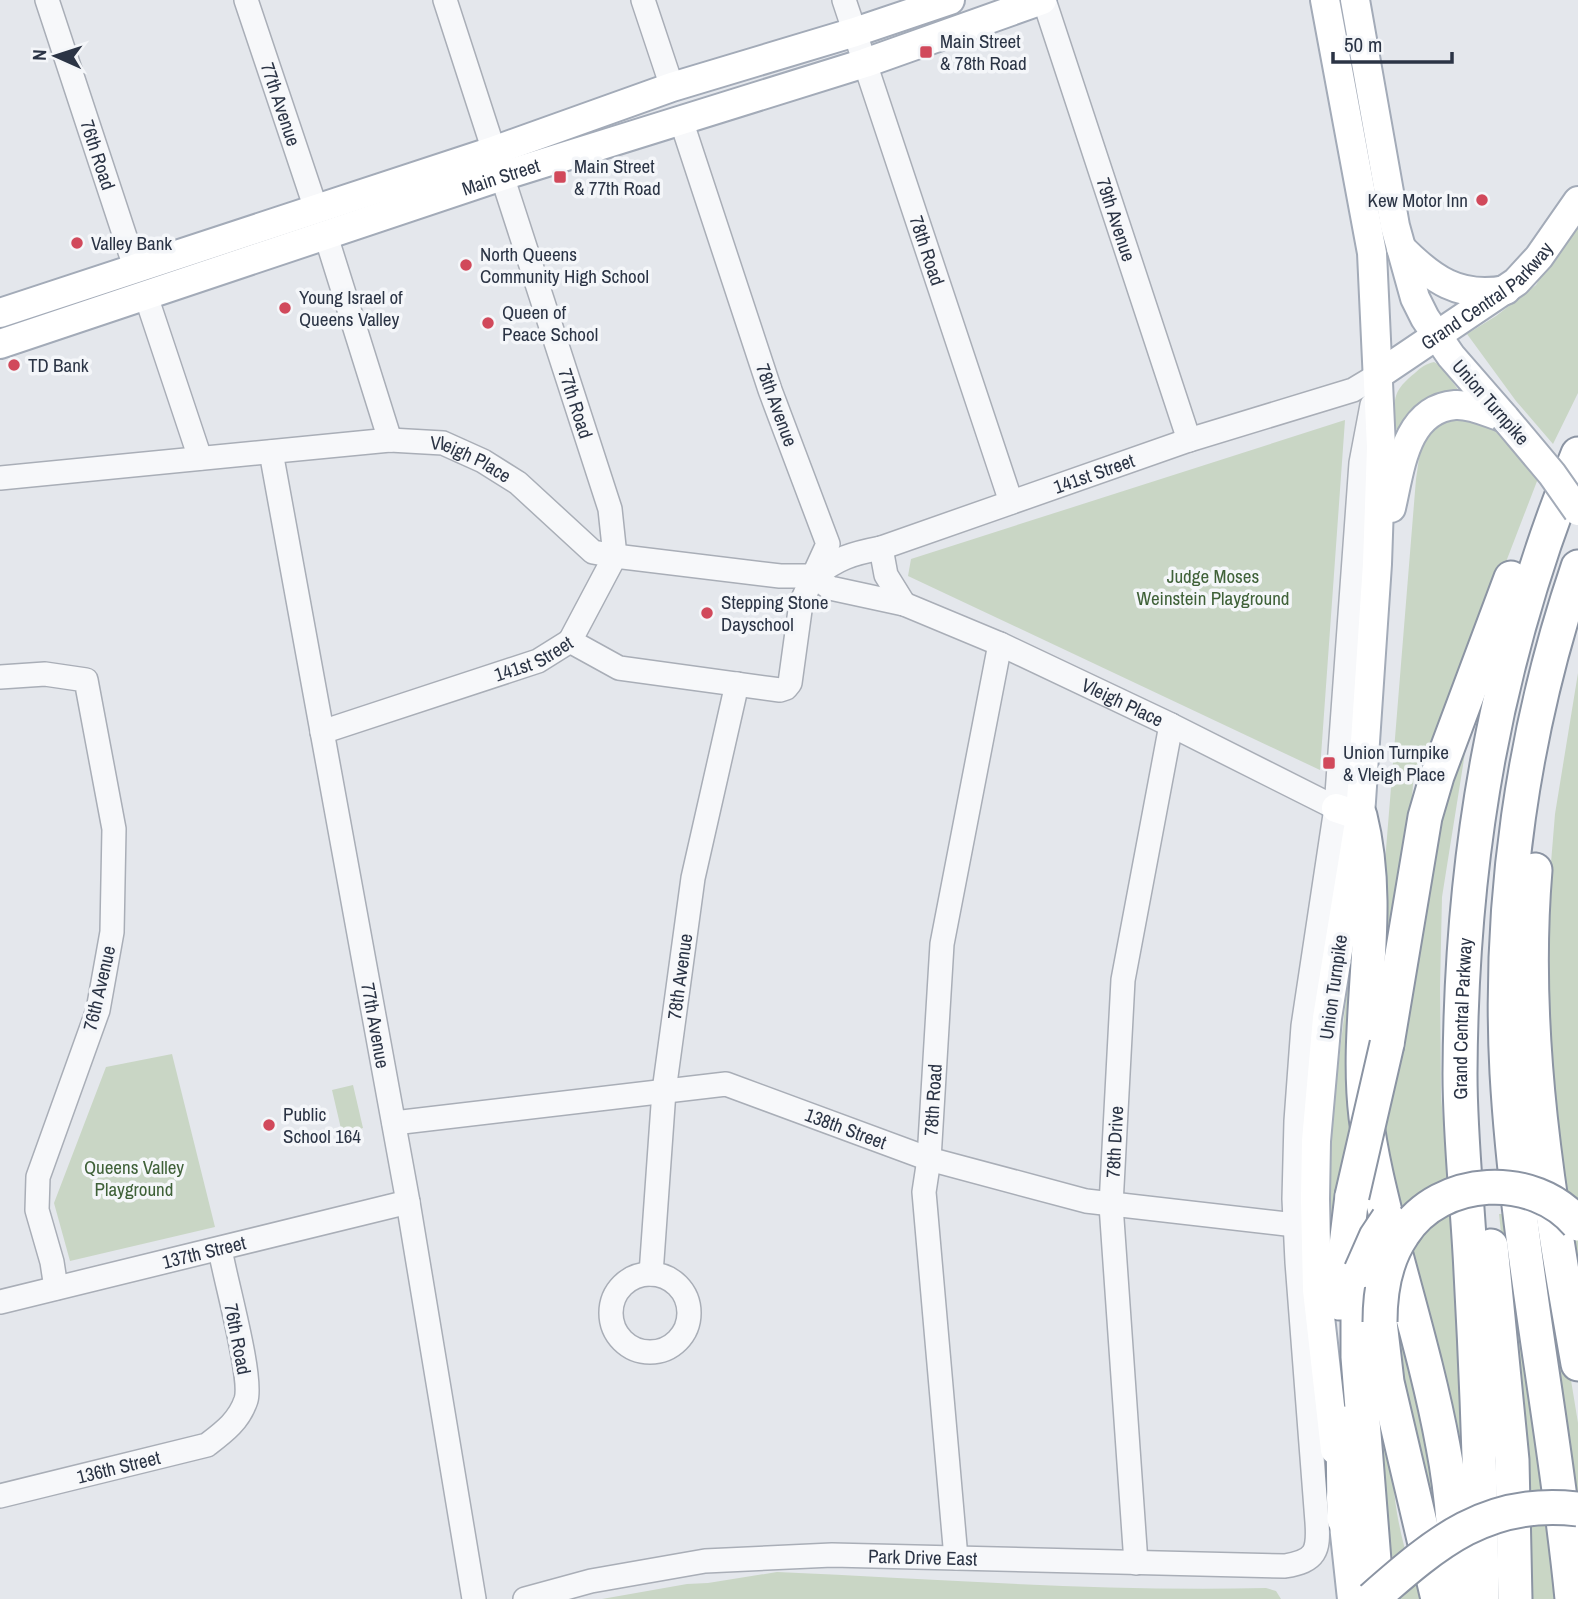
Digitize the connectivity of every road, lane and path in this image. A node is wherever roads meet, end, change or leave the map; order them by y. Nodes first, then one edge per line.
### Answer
1 (47, 0) edge
2 (246, 0) edge
3 (445, 0) edge
4 (643, 0) edge
5 (844, 0) edge
6 (950, 0) edge
7 (1043, 0) edge
8 (1325, 0) edge
9 (1355, 0) edge
10 (855, 32) junction
11 (865, 63) junction
12 (672, 87) junction
13 (681, 120) junction
14 (499, 163) junction
15 (1578, 201) edge
16 (316, 209) junction
17 (326, 236) junction
18 (1401, 248) junction
19 (136, 270) junction
20 (1506, 290) junction
21 (146, 296) junction
22 (1415, 298) junction
23 (1375, 302) junction
24 (0, 313) edge
25 (1437, 336) junction
26 (0, 344) edge
27 (1378, 375) junction
28 (1504, 418) junction
29 (390, 440) junction
30 (1189, 440) junction
31 (1578, 441) edge
32 (271, 452) junction
33 (1578, 454) edge
34 (200, 458) junction
35 (2, 471) edge
36 (1011, 502) junction
37 (1578, 511) edge
38 (881, 548) junction
39 (615, 556) junction
40 (1377, 564) junction
41 (1578, 567) edge
42 (814, 576) junction
43 (904, 604) junction
44 (1578, 617) edge
45 (570, 641) junction
46 (1000, 644) junction
47 (0, 677) edge
48 (737, 684) junction
49 (786, 688) joint
50 (1171, 725) junction
51 (322, 732) junction
52 (1348, 812) junction
53 (1465, 957) junction
54 (664, 1091) junction
55 (394, 1122) junction
56 (929, 1160) junction
57 (1578, 1197) edge
58 (408, 1202) junction
59 (1111, 1205) junction
60 (1578, 1224) edge
61 (1295, 1225) junction
62 (220, 1249) junction
63 (652, 1273) dead end
64 (56, 1288) junction
65 (0, 1302) edge
66 (1578, 1364) edge
67 (232, 1426) joint
68 (0, 1496) edge
69 (1578, 1509) edge
70 (1344, 1519) junction
71 (1317, 1546) joint
72 (956, 1558) junction
73 (1136, 1563) junction
74 (474, 1599) edge
75 (525, 1599) edge
76 (1352, 1599) edge
77 (1374, 1599) edge
78 (1438, 1599) edge
79 (1456, 1599) edge
80 (1482, 1599) edge
81 (1516, 1599) edge
82 (1572, 1599) edge

1 - 19 street, 76th Road
2 - 16 street, 77th Avenue
3 - 14 street, 77th Road
4 - 12 street
5 - 10 street, 78th Road
6 - 10 main road, Main Street
7 - 11 main road, Main Street
7 - 30 street, 79th Avenue
8 - 23 main road, Union Turnpike
9 - 18 main road, Union Turnpike
10 - 11 street, 78th Road
10 - 12 main road, Main Street
11 - 13 main road, Main Street
11 - 36 street, 78th Road
12 - 14 main road, Main Street
13 - 14 main road, Main Street
13 - 42 street, 78th Avenue
14 - 16 main road, Main Street
14 - 17 main road, Main Street
14 - 39 street, 77th Road
15 - 20 main road, Grand Central Parkway
16 - 19 main road, Main Street
17 - 21 main road, Main Street
17 - 29 street
18 - 20 main road
18 - 22 main road, Union Turnpike
19 - 24 main road, Main Street
20 - 25 main road, Grand Central Parkway
21 - 26 main road, Main Street
21 - 34 street
22 - 23 main road
22 - 25 main road, Union Turnpike
23 - 27 main road, Union Turnpike
25 - 27 main road, Grand Central Parkway
25 - 28 main road, Union Turnpike
27 - 30 street, 141st Street
27 - 40 main road, Union Turnpike
27 - 52 street, Union Turnpike
28 - 37 main road, Union Turnpike, bridge
28 - 40 main road
29 - 32 street, Vleigh Place
29 - 39 street, Vleigh Place
30 - 36 street, 141st Street
31 - 70 highway, bridge
32 - 34 street, Vleigh Place
32 - 51 street, 77th Avenue
33 - 53 highway, Grand Central Parkway
34 - 35 street, Vleigh Place
36 - 38 street, 141st Street
38 - 42 street, 141st Street
38 - 43 street
39 - 42 street, Vleigh Place
39 - 45 street
40 - 52 main road, Union Turnpike
41 - 82 highway, Grand Central Parkway
42 - 43 street, Vleigh Place
42 - 49 street, 78th Avenue
43 - 46 street, Vleigh Place
44 - 66 highway
45 - 48 street, 141st Street
45 - 51 street, 141st Street
46 - 50 street, Vleigh Place
46 - 56 street, 78th Road
47 - 64 street, 76th Avenue
48 - 49 street, 141st Street
48 - 54 street, 78th Avenue
50 - 52 street, Vleigh Place
50 - 59 street, 78th Drive
51 - 55 street, 77th Avenue
52 - 61 street, Union Turnpike
52 - 70 main road, Union Turnpike
52 - 79 highway
53 - 80 highway, Grand Central Parkway
53 - 81 highway
54 - 55 street, 138th Street
54 - 56 street, 138th Street
54 - 63 street, 78th Avenue
55 - 58 street, 77th Avenue
56 - 59 street, 138th Street
56 - 72 street, 78th Road
57 - 77 highway, bridge
58 - 62 street, 137th Street
58 - 74 street, 77th Avenue
59 - 61 street, 138th Street
59 - 73 street, 78th Drive
60 - 78 highway, bridge
61 - 71 street, Union Turnpike
62 - 64 street, 137th Street
62 - 67 street, 76th Road
64 - 65 street, 137th Street
67 - 68 street, 136th Street
69 - 77 highway, bridge
70 - 76 main road, Union Turnpike
71 - 73 street, Park Drive East
72 - 73 street, Park Drive East
72 - 75 street, Park Drive East

